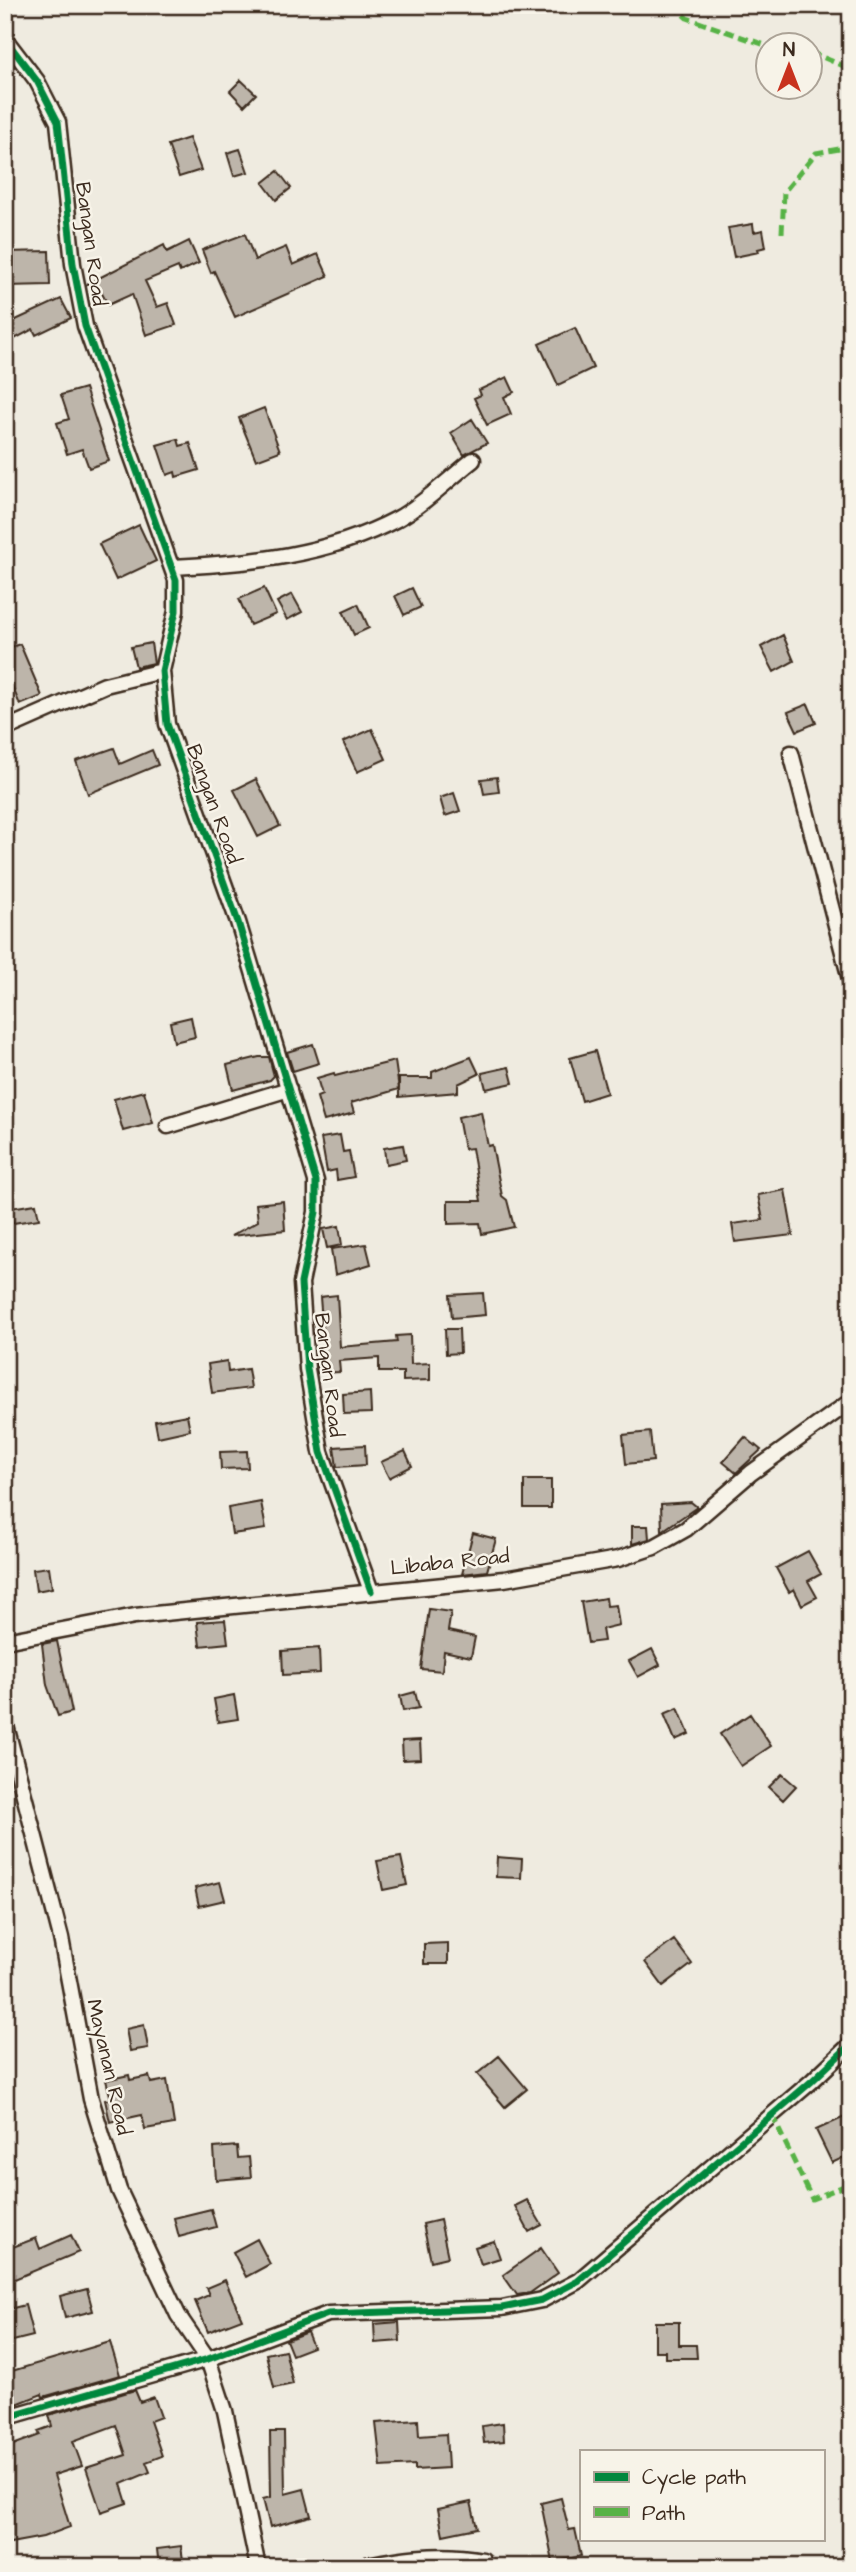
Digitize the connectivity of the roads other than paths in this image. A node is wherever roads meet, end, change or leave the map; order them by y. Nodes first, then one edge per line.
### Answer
1 (5, 39) edge
2 (473, 460) dead end
3 (173, 567) junction
4 (162, 671) junction
5 (5, 729) edge
6 (791, 753) dead end
7 (851, 983) edge
8 (289, 1088) junction
9 (168, 1126) dead end
10 (851, 1401) edge
11 (371, 1591) junction
12 (5, 1641) edge
13 (5, 1722) edge
14 (851, 2043) edge
15 (208, 2359) junction
16 (5, 2418) edge
17 (483, 2560) dead end
18 (258, 2567) edge
19 (356, 2567) edge

1 - 3 street, Bangan Road
2 - 3 street
3 - 4 street, Bangan Road
4 - 5 street
4 - 8 street, Bangan Road
6 - 7 street
8 - 9 street
8 - 11 street, Bangan Road
10 - 11 street, Libaba Road
11 - 12 street, Libaba Road
13 - 15 street, Mayanan Road
14 - 15 street
15 - 16 street
15 - 18 street, Mayanan Road
17 - 19 street

